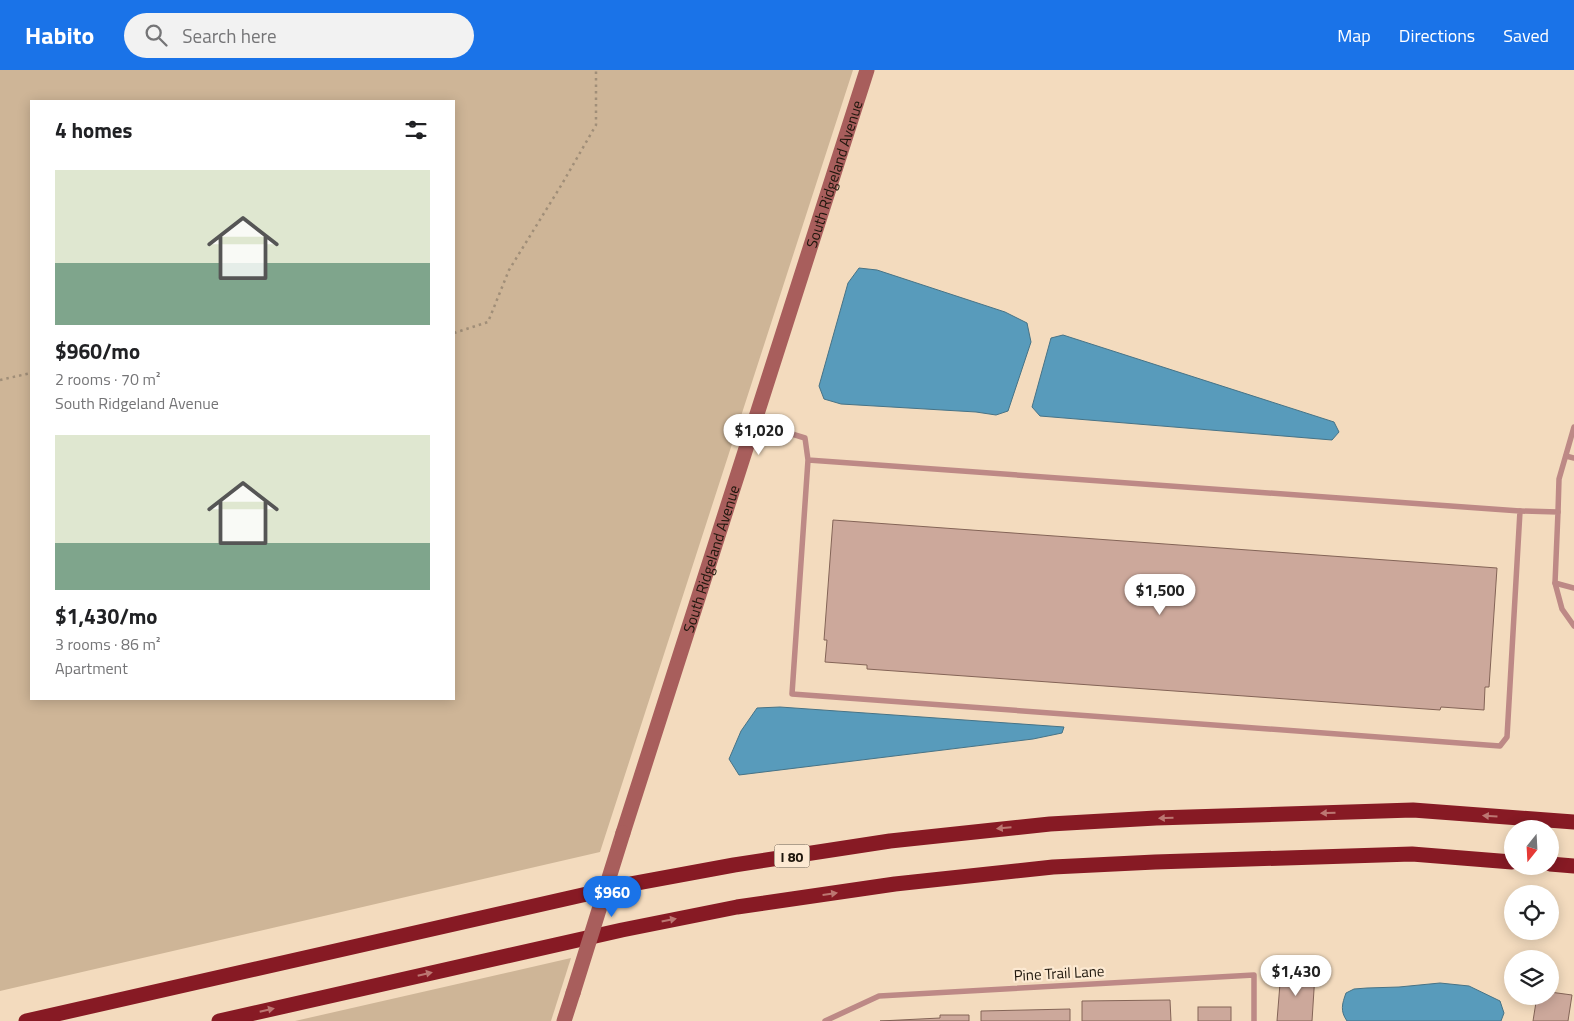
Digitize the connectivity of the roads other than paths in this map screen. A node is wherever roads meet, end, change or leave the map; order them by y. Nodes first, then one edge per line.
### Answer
1 (868, 70) edge
2 (754, 422) junction
3 (1574, 427) edge
4 (1566, 456) junction
5 (1574, 458) edge
6 (808, 460) junction
7 (1520, 511) junction
8 (1558, 512) junction
9 (1555, 583) junction
10 (1574, 588) edge
11 (1574, 626) edge
12 (1574, 822) edge
13 (1504, 861) edge
14 (1559, 865) edge
15 (1574, 866) edge
16 (26, 1021) edge
17 (219, 1021) edge
18 (564, 1021) edge
19 (824, 1021) edge
20 (1254, 1021) edge

1 - 2 street, South Ridgeland Avenue
2 - 6 lane
2 - 18 street, South Ridgeland Avenue, bridge
3 - 4 lane
4 - 5 lane
4 - 8 lane
6 - 7 lane
6 - 7 lane
7 - 8 lane
8 - 9 lane
9 - 10 lane
9 - 11 lane
12 -> 16 highway, I 80
17 -> 13 highway
14 - 15 highway
19 - 20 lane, Pine Trail Lane

